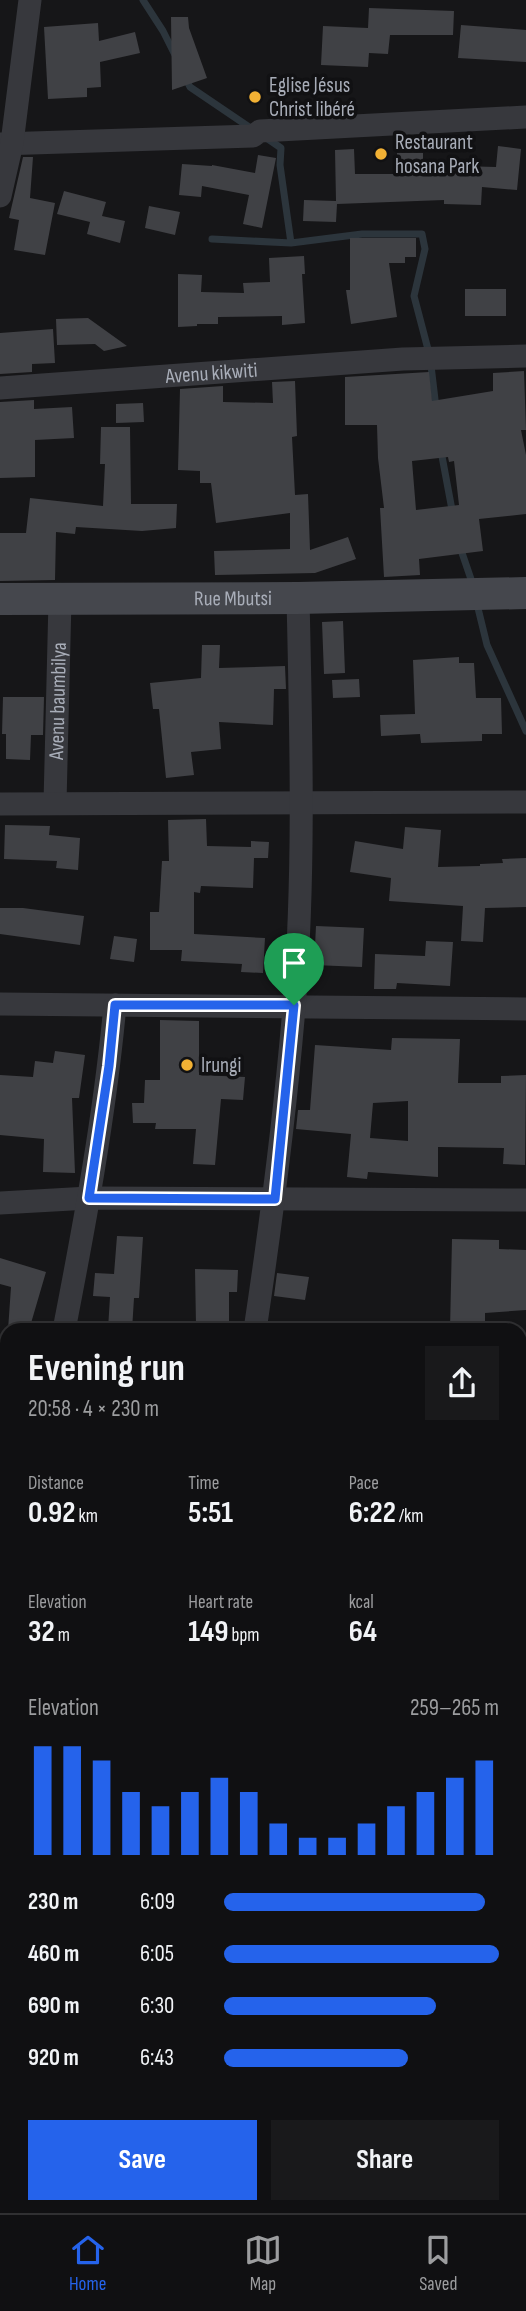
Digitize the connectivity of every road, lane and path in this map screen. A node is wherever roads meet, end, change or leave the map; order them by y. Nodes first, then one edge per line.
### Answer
1 (30, 0) edge
2 (526, 117) edge
3 (6, 144) edge
4 (0, 196) edge
5 (526, 356) edge
6 (0, 388) edge
7 (526, 593) edge
8 (298, 598) junction
9 (0, 599) edge
10 (60, 600) junction
11 (526, 802) edge
12 (55, 803) junction
13 (0, 804) edge
14 (302, 804) junction
15 (0, 1004) edge
16 (115, 1005) junction
17 (294, 1005) junction
18 (526, 1009) edge
19 (89, 1198) junction
20 (275, 1199) junction
21 (526, 1200) edge
22 (0, 1203) edge
23 (65, 1323) edge
24 (256, 1323) edge

1 - 3 street
2 - 3 street
3 - 4 street
5 - 6 street, Avenu kikwiti
7 - 8 street, Rue Mbutsi
8 - 10 street, Rue Mbutsi
8 - 14 street
9 - 10 street, Rue Mbutsi
10 - 12 street, Avenu baumbilya
11 - 14 street
12 - 13 street
12 - 14 street
14 - 17 street
15 - 16 street
16 - 17 street
16 - 19 street
17 - 18 street
17 - 20 street
19 - 20 street
19 - 22 street
19 - 23 street
20 - 21 street
20 - 24 street

